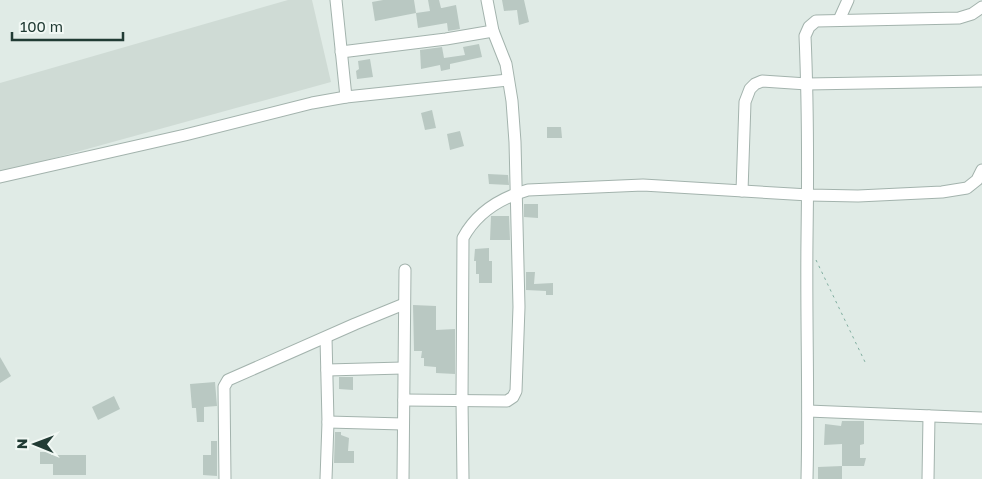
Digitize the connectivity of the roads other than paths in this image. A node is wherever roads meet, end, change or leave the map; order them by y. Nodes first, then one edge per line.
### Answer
1 (336, 0) edge
2 (487, 0) edge
3 (848, 0) edge
4 (982, 7) edge
5 (839, 20) junction
6 (493, 31) junction
7 (341, 52) junction
8 (508, 80) junction
9 (982, 81) edge
10 (807, 84) junction
11 (346, 97) junction
12 (982, 170) edge
13 (0, 177) edge
14 (742, 191) junction
15 (516, 193) junction
16 (809, 195) junction
17 (405, 270) dead end
18 (404, 304) junction
19 (326, 338) junction
20 (403, 368) junction
21 (327, 370) junction
22 (404, 400) junction
23 (462, 400) junction
24 (808, 412) junction
25 (929, 416) junction
26 (982, 418) edge
27 (328, 422) junction
28 (403, 424) junction
29 (225, 479) edge
30 (326, 479) edge
31 (403, 479) edge
32 (463, 479) edge
33 (807, 479) edge
34 (928, 479) edge

1 - 7 street
2 - 6 street
3 - 5 street
4 - 5 street
5 - 10 street
6 - 7 street
6 - 8 street
7 - 11 street
8 - 11 street
8 - 15 street
9 - 10 street
10 - 14 street
10 - 16 street
11 - 13 street
12 - 16 street
14 - 15 street
14 - 16 street
15 - 23 street
15 - 23 street
16 - 24 street
17 - 18 street
18 - 19 street
18 - 20 street
19 - 21 street
19 - 29 street
20 - 21 street
20 - 22 street
21 - 27 street
22 - 23 street
22 - 28 street
23 - 32 street
24 - 25 street
24 - 33 street
25 - 26 street
25 - 34 street
27 - 28 street
27 - 30 street
28 - 31 street

